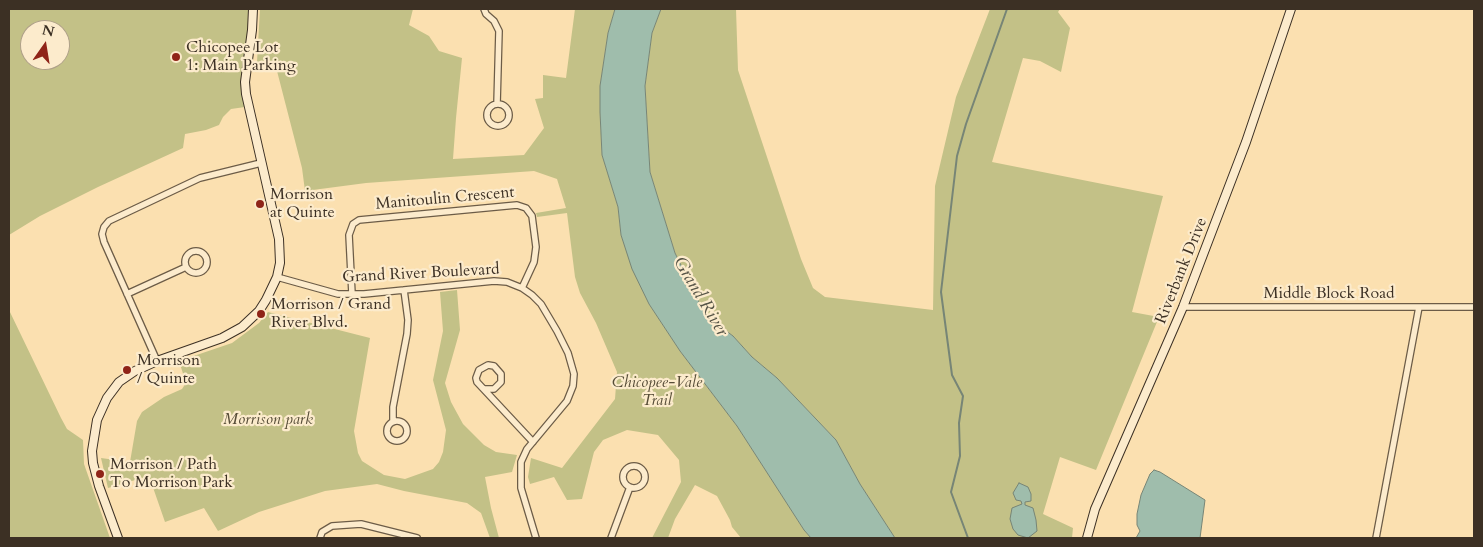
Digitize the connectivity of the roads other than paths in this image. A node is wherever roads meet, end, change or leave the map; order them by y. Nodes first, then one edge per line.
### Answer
1 (253, 9) edge
2 (484, 9) edge
3 (1291, 9) edge
4 (497, 104) dead end
5 (261, 163) junction
6 (186, 267) junction
7 (277, 277) junction
8 (522, 288) junction
9 (404, 290) junction
10 (128, 294) junction
11 (352, 294) junction
12 (1474, 306) edge
13 (1183, 307) junction
14 (1419, 308) junction
15 (157, 361) junction
16 (485, 389) junction
17 (393, 422) dead end
18 (533, 442) junction
19 (630, 487) dead end
20 (118, 538) edge
21 (320, 538) edge
22 (418, 538) edge
23 (536, 538) edge
24 (612, 538) edge
25 (1087, 538) edge
26 (1376, 538) edge

1 - 5 street
2 - 4 street
3 - 13 street, Riverbank Drive
5 - 7 street
5 - 10 street
6 - 6 street
6 - 10 street
7 - 11 street, Grand River Boulevard
7 - 15 street
8 - 9 street, Grand River Boulevard
8 - 11 street, Manitoulin Crescent
8 - 18 street, Grand River Boulevard
9 - 11 street, Grand River Boulevard
9 - 17 street
10 - 15 street
12 - 14 street, Middle Block Road
13 - 14 street, Middle Block Road
13 - 25 street, Riverbank Drive
14 - 26 street
15 - 20 street
16 - 16 street
16 - 18 street
18 - 23 street, Grand River Boulevard
19 - 24 street
21 - 22 street

